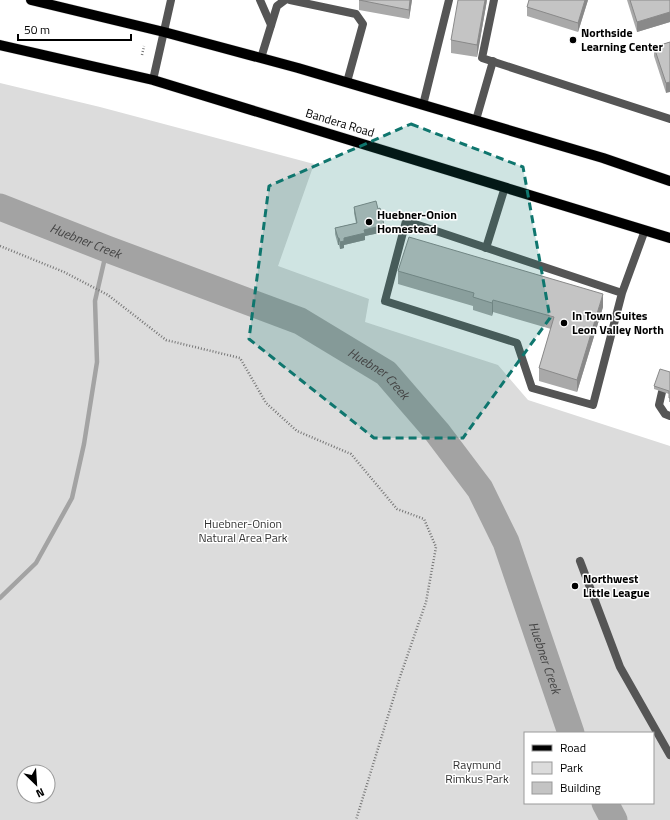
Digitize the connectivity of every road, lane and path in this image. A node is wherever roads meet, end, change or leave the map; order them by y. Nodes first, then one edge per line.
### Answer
1 (36, 0) edge
2 (171, 0) edge
3 (260, 0) edge
4 (285, 0) edge
5 (290, 0) edge
6 (449, 0) edge
7 (494, 0) edge
8 (271, 25) junction
9 (164, 32) junction
10 (0, 45) edge
11 (144, 46) dead end
12 (142, 55) dead end
13 (261, 58) junction
14 (493, 61) junction
15 (153, 80) junction
16 (347, 82) junction
17 (423, 105) junction
18 (670, 119) edge
19 (476, 120) junction
20 (670, 181) edge
21 (505, 187) junction
22 (645, 230) junction
23 (670, 238) edge
24 (0, 246) edge
25 (486, 248) junction
26 (622, 293) junction
27 (662, 392) edge
28 (670, 416) edge
29 (580, 561) dead end
30 (670, 755) edge
31 (356, 820) edge

1 - 9 main road
2 - 9 street
3 - 8 street
4 - 8 street
5 - 16 street
6 - 17 street
7 - 14 street
8 - 13 street
9 - 13 main road
9 - 15 street
10 - 15 main road, Bandera Road
11 - 12 path
13 - 16 main road
14 - 18 street
14 - 19 street
15 - 21 main road, Bandera Road
16 - 17 main road
17 - 19 main road
19 - 20 main road
21 - 22 main road, Bandera Road
21 - 25 street
22 - 23 main road, Bandera Road
22 - 26 street
24 - 31 path
25 - 26 street
25 - 26 street
27 - 28 street
29 - 30 street

